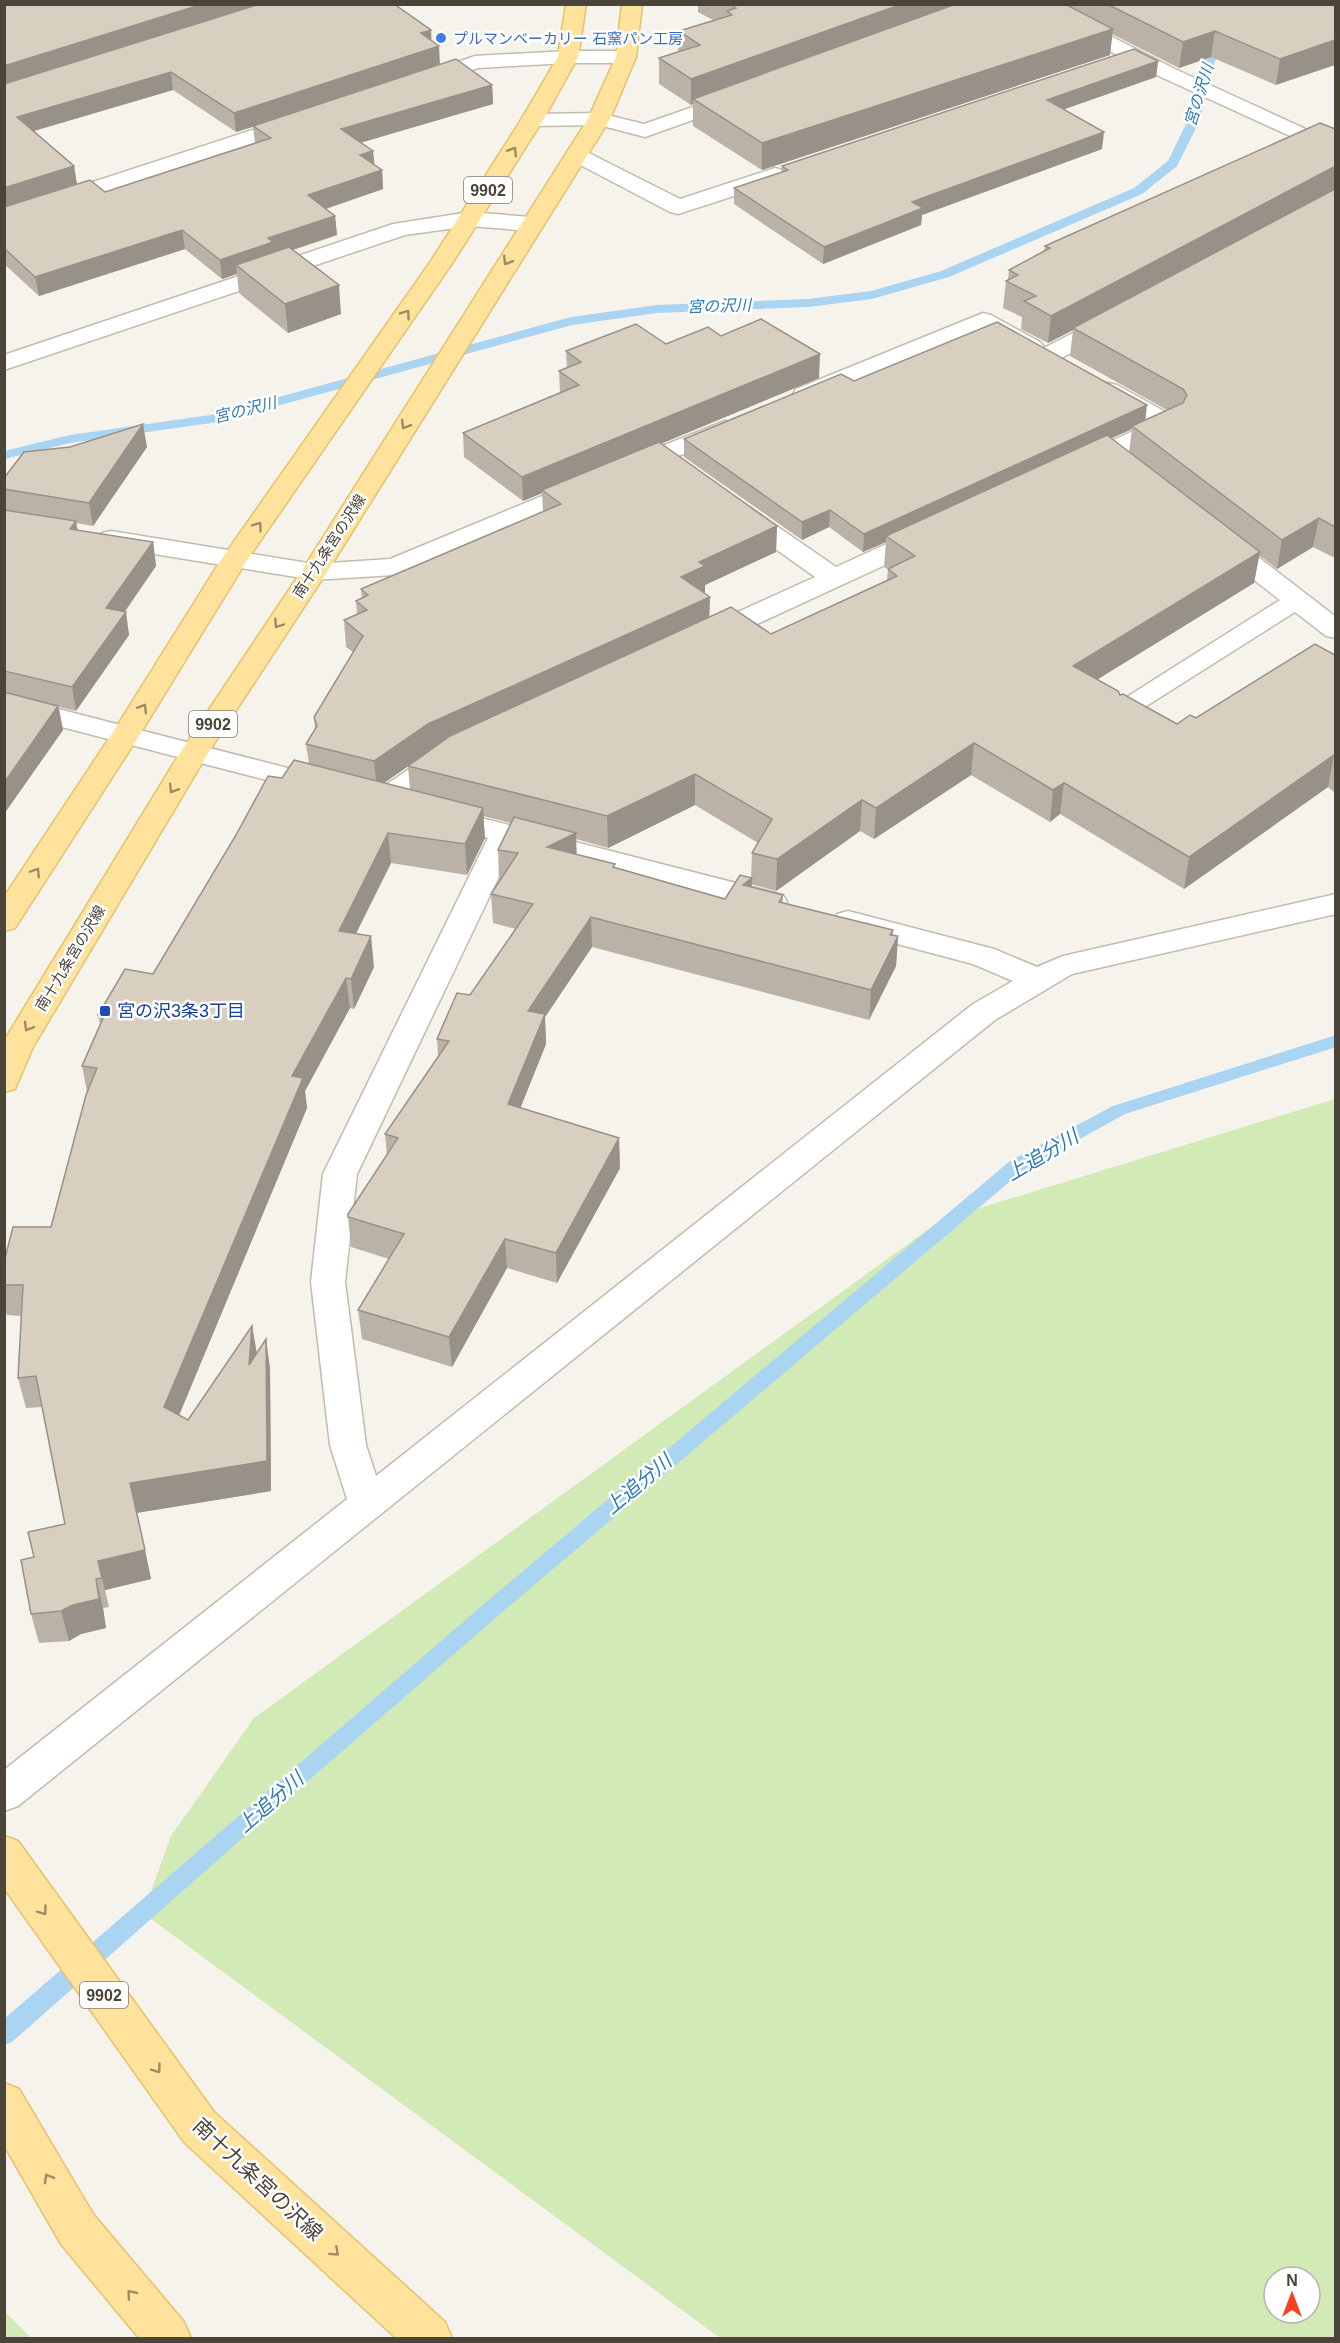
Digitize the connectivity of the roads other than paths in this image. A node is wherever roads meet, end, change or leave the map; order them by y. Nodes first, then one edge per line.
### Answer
1 (576, 4) edge
2 (632, 4) edge
3 (1031, 4) edge
4 (1133, 56) junction
5 (568, 57) junction
6 (626, 57) junction
7 (1110, 63) edge
8 (408, 85) edge
9 (756, 91) edge
10 (318, 115) edge
11 (599, 119) junction
12 (532, 120) junction
13 (1335, 151) edge
14 (577, 154) junction
15 (792, 169) edge
16 (4, 219) edge
17 (470, 219) junction
18 (530, 224) junction
19 (1130, 312) edge
20 (4, 363) edge
21 (1068, 368) junction
22 (779, 405) edge
23 (747, 419) edge
24 (1065, 472) edge
25 (718, 496) edge
26 (949, 525) edge
27 (1206, 530) edge
28 (85, 535) edge
29 (234, 560) junction
30 (314, 572) junction
31 (834, 578) junction
32 (1297, 600) junction
33 (1335, 630) edge
34 (681, 649) edge
35 (4, 703) edge
36 (1120, 712) edge
37 (126, 734) junction
38 (474, 744) edge
39 (194, 753) junction
40 (381, 801) junction
41 (505, 833) junction
42 (1335, 904) edge
43 (4, 921) edge
44 (1038, 980) junction
45 (4, 1081) edge
46 (367, 1505) junction
47 (4, 1794) edge
48 (7, 1859) edge
49 (4, 2103) edge
50 (168, 2338) edge
51 (429, 2338) edge

1 - 5 main road, 9902
2 - 6 main road, 南十九条宮の沢線 / 9902
3 - 4 street
4 - 7 street
4 - 13 street
5 - 6 street
5 - 8 street
5 - 12 main road, 9902
6 - 11 main road, 南十九条宮の沢線 / 9902
9 - 11 street
10 - 16 street
11 - 12 street
11 - 14 main road, 南十九条宮の沢線 / 9902
17 -> 12 main road, 9902
14 - 15 street
14 - 18 main road, 南十九条宮の沢線 / 9902
17 - 18 street
17 - 20 street
29 -> 17 main road, 9902
18 -> 30 main road, 南十九条宮の沢線 / 9902
19 - 21 street
21 - 22 street
21 - 24 street
23 - 30 street
25 - 31 street
26 - 31 street
27 - 32 street
28 - 29 street
29 - 30 street
37 -> 29 main road, 9902
30 -> 39 main road, 南十九条宮の沢線 / 9902
31 - 34 street
32 - 33 street
32 - 36 lane
35 - 37 street
37 - 39 street
43 -> 37 main road, 9902
38 - 40 street
39 - 40 street
39 -> 45 main road, 南十九条宮の沢線 / 9902
40 - 41 street
41 - 44 street
41 - 46 street
42 - 44 street
44 - 46 street
46 - 47 street
48 -> 51 main road, 南十九条宮の沢線 / 9902
50 -> 49 main road

